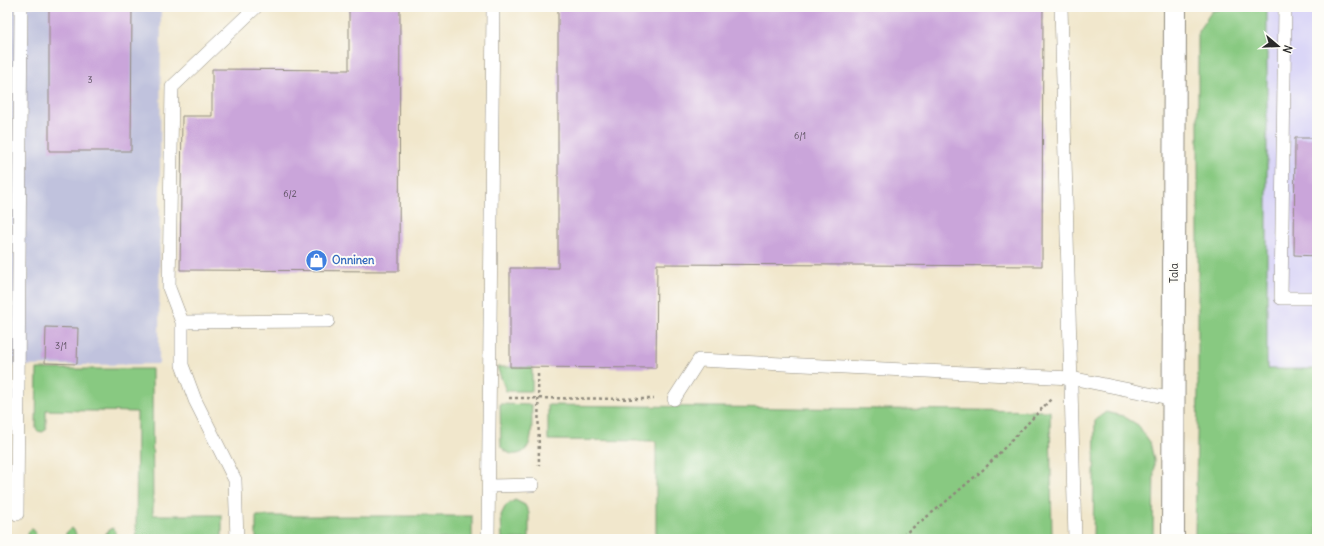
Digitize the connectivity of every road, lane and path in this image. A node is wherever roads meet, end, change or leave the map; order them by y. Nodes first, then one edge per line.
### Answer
1 (21, 7) edge
2 (256, 7) edge
3 (494, 7) edge
4 (1061, 7) edge
5 (1175, 7) edge
6 (1285, 7) edge
7 (1317, 298) edge
8 (13, 316) edge
9 (182, 322) junction
10 (328, 322) dead end
11 (538, 374) dead end
12 (1071, 378) junction
13 (490, 398) junction
14 (538, 398) junction
15 (674, 399) joint
16 (1174, 399) junction
17 (12, 466) edge
18 (539, 468) dead end
19 (489, 486) junction
20 (533, 486) dead end
21 (17, 514) dead end
22 (237, 539) edge
23 (488, 539) edge
24 (898, 539) edge
25 (1075, 539) edge
26 (1173, 539) edge

1 - 8 lane
2 - 9 lane
3 - 13 lane
4 - 12 lane
5 - 16 street, Tala
6 - 7 lane
8 - 17 lane
9 - 10 lane
9 - 22 lane
11 - 14 path
12 - 15 lane
12 - 16 lane
12 - 24 path
12 - 25 lane
13 - 14 path
13 - 19 lane
14 - 15 path
14 - 18 path
16 - 26 street, Tala
17 - 21 lane
19 - 20 lane
19 - 23 lane

